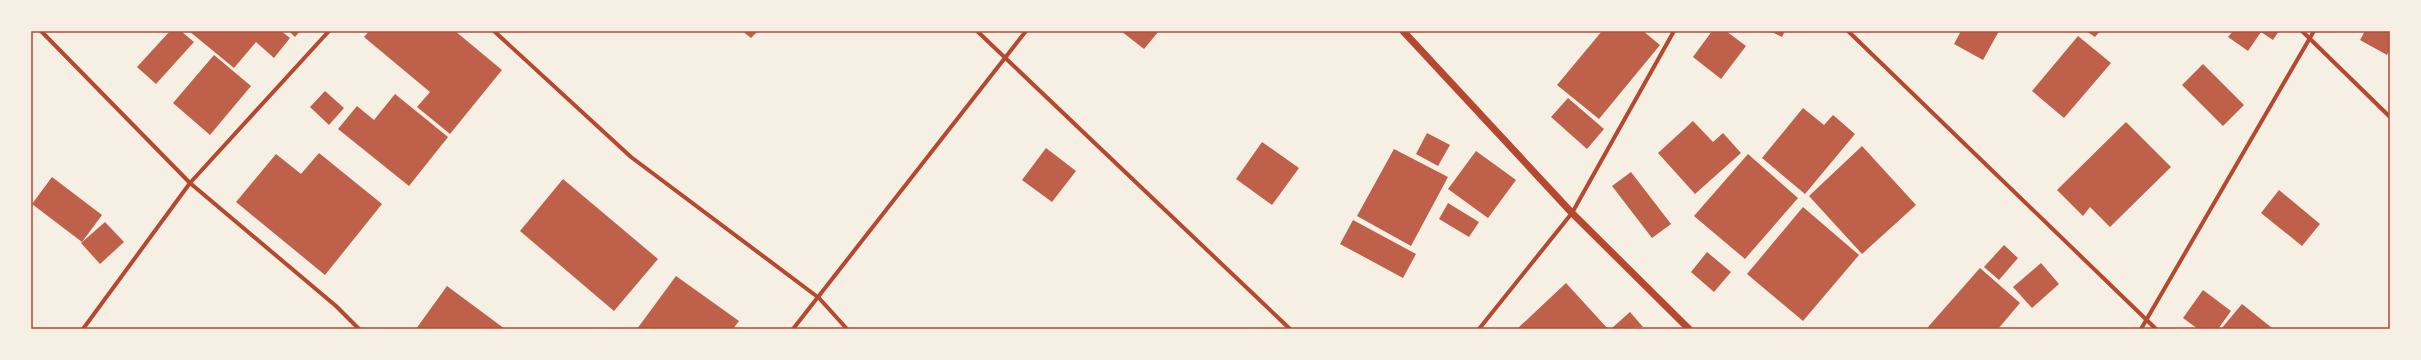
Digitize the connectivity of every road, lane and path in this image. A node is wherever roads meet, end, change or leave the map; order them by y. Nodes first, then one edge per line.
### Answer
1 (41, 31) edge
2 (330, 31) edge
3 (494, 31) edge
4 (978, 31) edge
5 (1026, 31) edge
6 (1403, 31) edge
7 (1674, 31) edge
8 (1848, 31) edge
9 (2302, 31) edge
10 (2314, 31) edge
11 (2310, 39) junction
12 (1006, 56) junction
13 (2390, 117) edge
14 (190, 183) junction
15 (1572, 213) junction
16 (819, 298) junction
17 (2147, 319) junction
18 (83, 329) edge
19 (359, 329) edge
20 (793, 329) edge
21 (847, 329) edge
22 (1290, 329) edge
23 (1479, 329) edge
24 (1689, 329) edge
25 (2141, 329) edge
26 (2156, 329) edge

1 - 14 street
2 - 14 street
3 - 16 street
4 - 12 street
5 - 12 street
6 - 15 street
7 - 15 street
8 - 17 street
9 - 11 street
10 - 11 street
11 - 13 street
11 - 17 street
12 - 16 street
12 - 22 street
14 - 18 street
14 - 19 street
15 - 23 street
15 - 24 street
16 - 20 street
16 - 21 street
17 - 25 street
17 - 26 street

